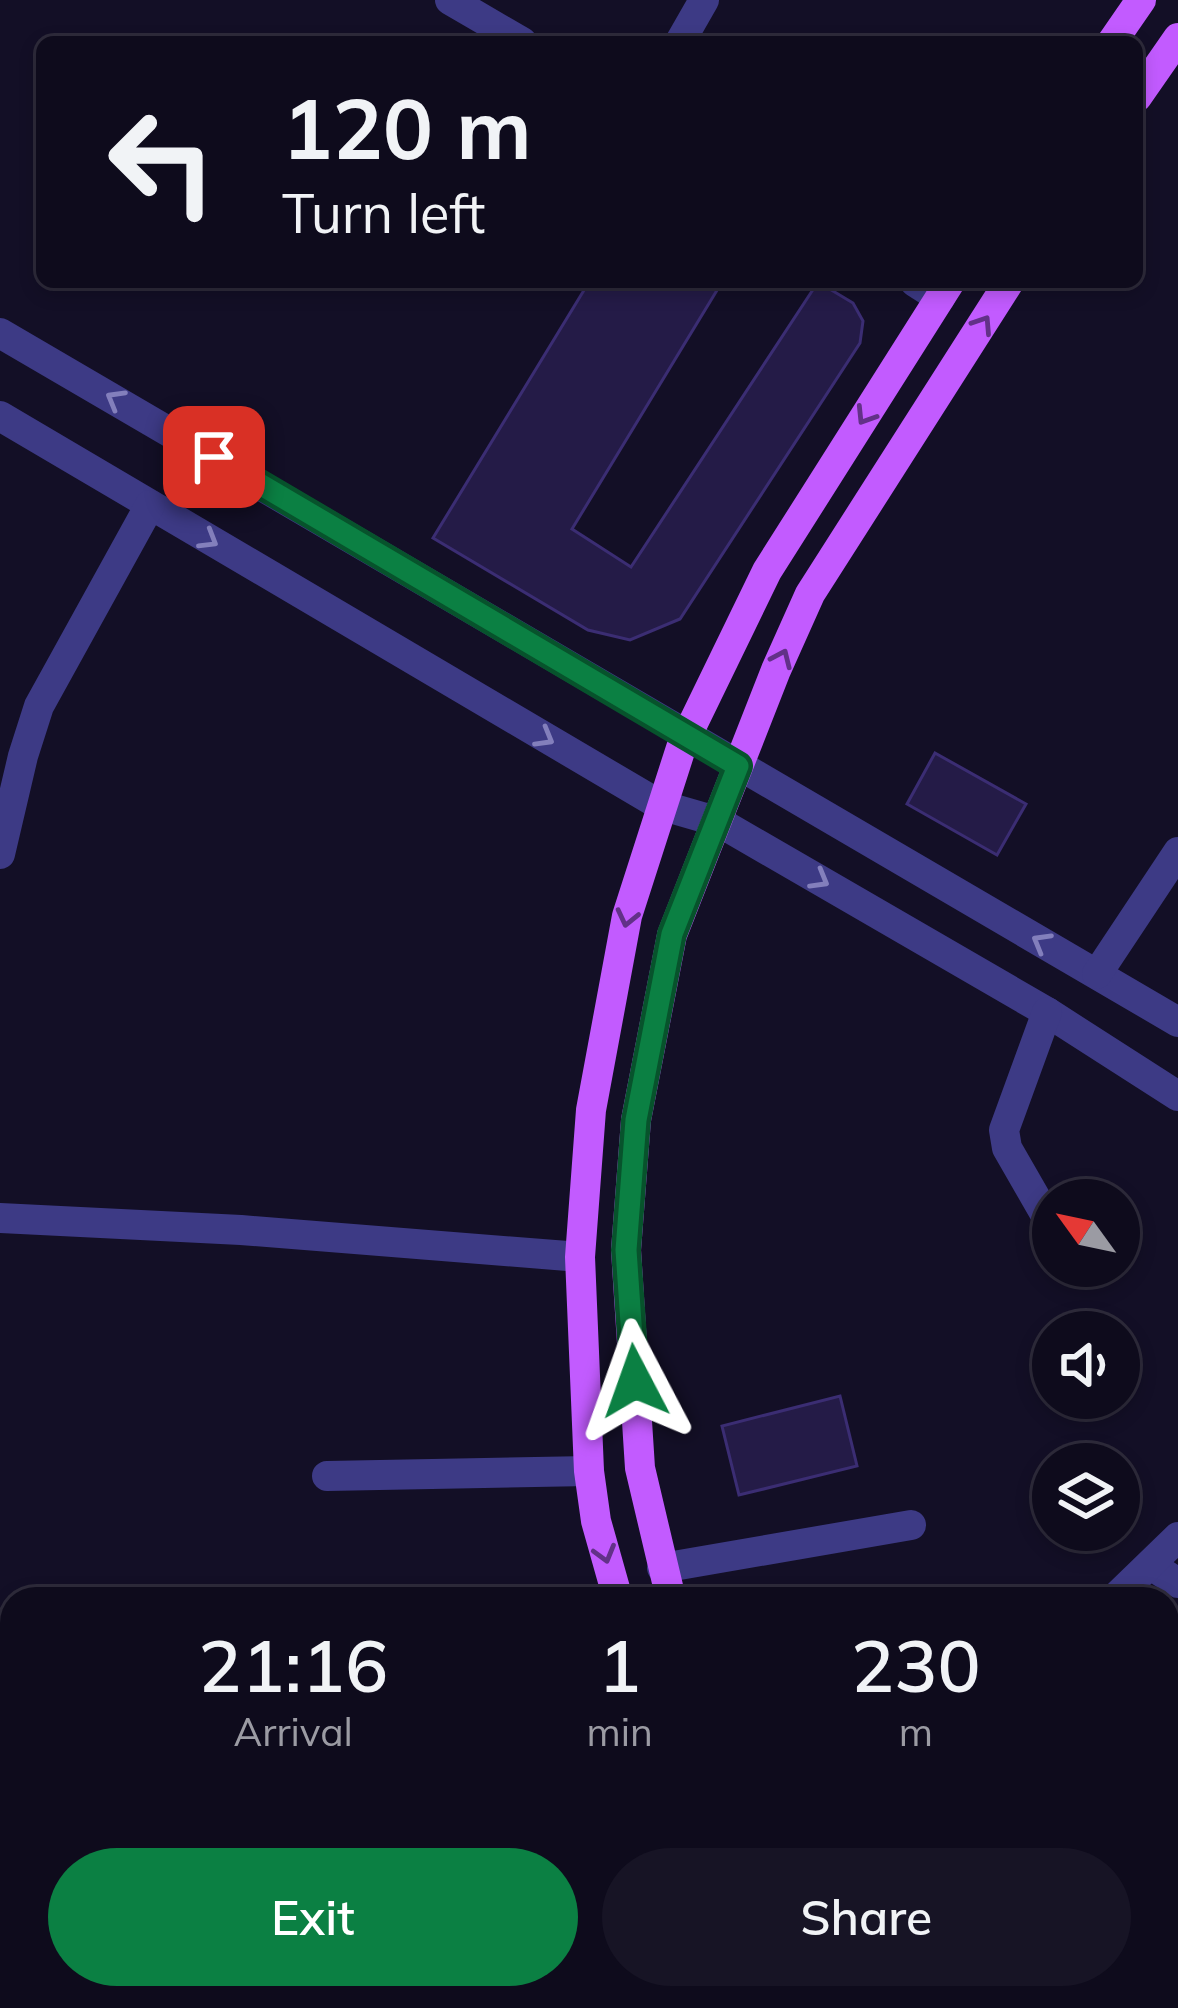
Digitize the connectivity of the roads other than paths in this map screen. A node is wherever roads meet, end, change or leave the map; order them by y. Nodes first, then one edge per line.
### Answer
1 (450, 0) edge
2 (704, 0) edge
3 (1141, 0) edge
4 (512, 36) edge
5 (683, 36) edge
6 (1116, 36) edge
7 (1178, 38) edge
8 (1143, 88) edge
9 (934, 288) edge
10 (1005, 288) edge
11 (0, 333) edge
12 (0, 416) edge
13 (150, 505) junction
14 (686, 736) junction
15 (738, 766) junction
16 (660, 805) junction
17 (719, 822) junction
18 (1178, 851) edge
19 (0, 854) edge
20 (1097, 974) junction
21 (1047, 1012) junction
22 (1178, 1022) edge
23 (1178, 1096) edge
24 (1032, 1191) edge
25 (0, 1218) edge
26 (580, 1257) junction
27 (589, 1471) junction
28 (327, 1476) dead end
29 (911, 1525) dead end
30 (1178, 1537) edge
31 (1151, 1565) junction
32 (662, 1568) junction
33 (1178, 1583) edge
34 (615, 1587) edge
35 (667, 1587) edge
36 (1127, 1587) edge

1 - 4 street
2 - 5 street
3 - 6 main road
7 - 8 main road
9 -> 14 main road
15 -> 10 main road
14 -> 11 street
12 - 13 street
13 -> 16 street
13 - 19 street
14 - 15 street
14 - 16 main road
15 - 17 main road
20 -> 15 street
16 - 17 street
16 -> 26 main road
17 -> 21 street
17 - 32 main road
18 - 20 street
20 - 22 street
21 - 23 street
21 - 24 street
25 - 26 street
26 - 27 main road
27 - 28 street
27 -> 34 main road
29 - 32 street
30 - 31 street
31 - 33 street
31 - 36 street
32 - 35 main road

